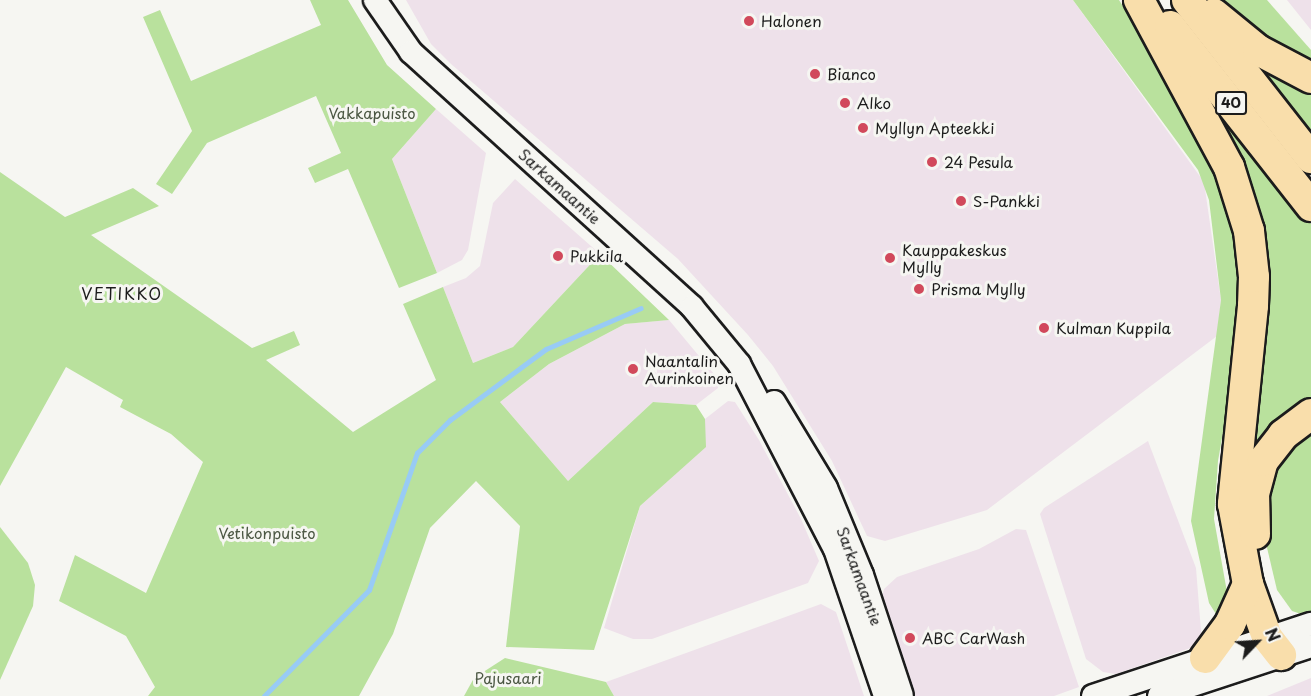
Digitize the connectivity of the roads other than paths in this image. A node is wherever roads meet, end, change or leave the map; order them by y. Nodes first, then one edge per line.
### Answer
1 (375, 0) edge
2 (1138, 0) edge
3 (1150, 0) edge
4 (1187, 0) edge
5 (1199, 0) edge
6 (1311, 78) edge
7 (1311, 158) edge
8 (1311, 206) edge
9 (746, 374) junction
10 (1311, 414) edge
11 (1248, 584) junction
12 (1286, 637) edge
13 (1311, 646) edge
14 (1204, 658) junction
15 (885, 696) edge
16 (902, 696) edge
17 (1093, 696) edge
18 (1159, 696) edge

1 - 9 street, Sarkamaantie
2 - 11 highway
3 - 8 highway, 40
4 - 7 highway, 40
5 - 6 highway
9 - 15 street, Sarkamaantie
9 - 16 street, Sarkamaantie
10 - 12 highway
11 - 12 highway
11 - 14 highway
12 - 13 street
12 - 14 street
12 - 18 street
14 - 17 street

